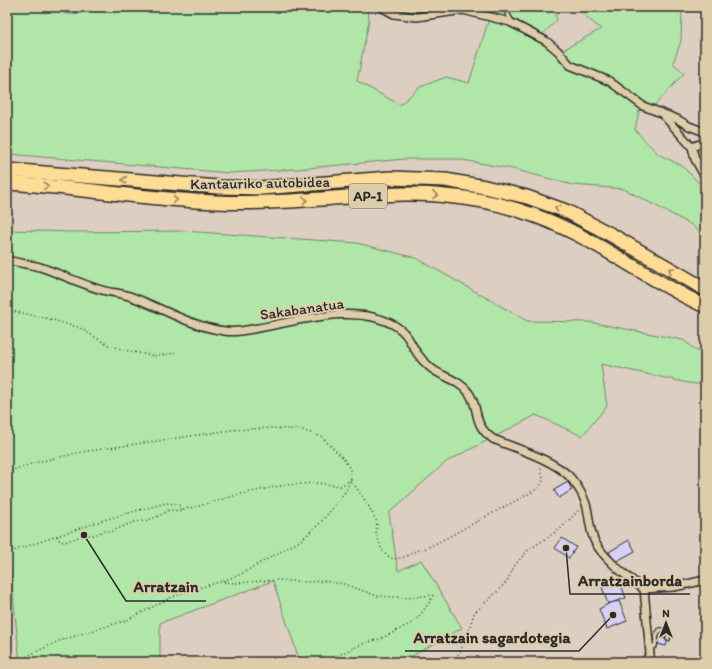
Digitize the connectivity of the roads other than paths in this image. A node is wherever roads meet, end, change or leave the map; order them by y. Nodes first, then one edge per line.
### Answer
1 (381, 7) edge
2 (504, 7) edge
3 (513, 23) junction
4 (660, 112) junction
5 (705, 132) edge
6 (705, 142) edge
7 (692, 147) junction
8 (7, 170) edge
9 (705, 177) edge
10 (7, 183) edge
11 (7, 260) edge
12 (705, 289) edge
13 (705, 306) edge
14 (705, 580) edge
15 (644, 589) junction
16 (668, 639) dead end
17 (649, 648) junction
18 (645, 662) edge

1 - 3 street
2 - 3 lane
3 - 4 street
4 - 5 street
4 - 7 street
6 - 7 street
7 - 9 street
12 -> 8 highway, Kantauriko autobidea
10 -> 13 highway, Kantauriko autobidea / AP-1
11 - 15 street, Sakabanatua
14 - 15 street
15 - 17 street
16 - 17 lane
17 - 18 street

